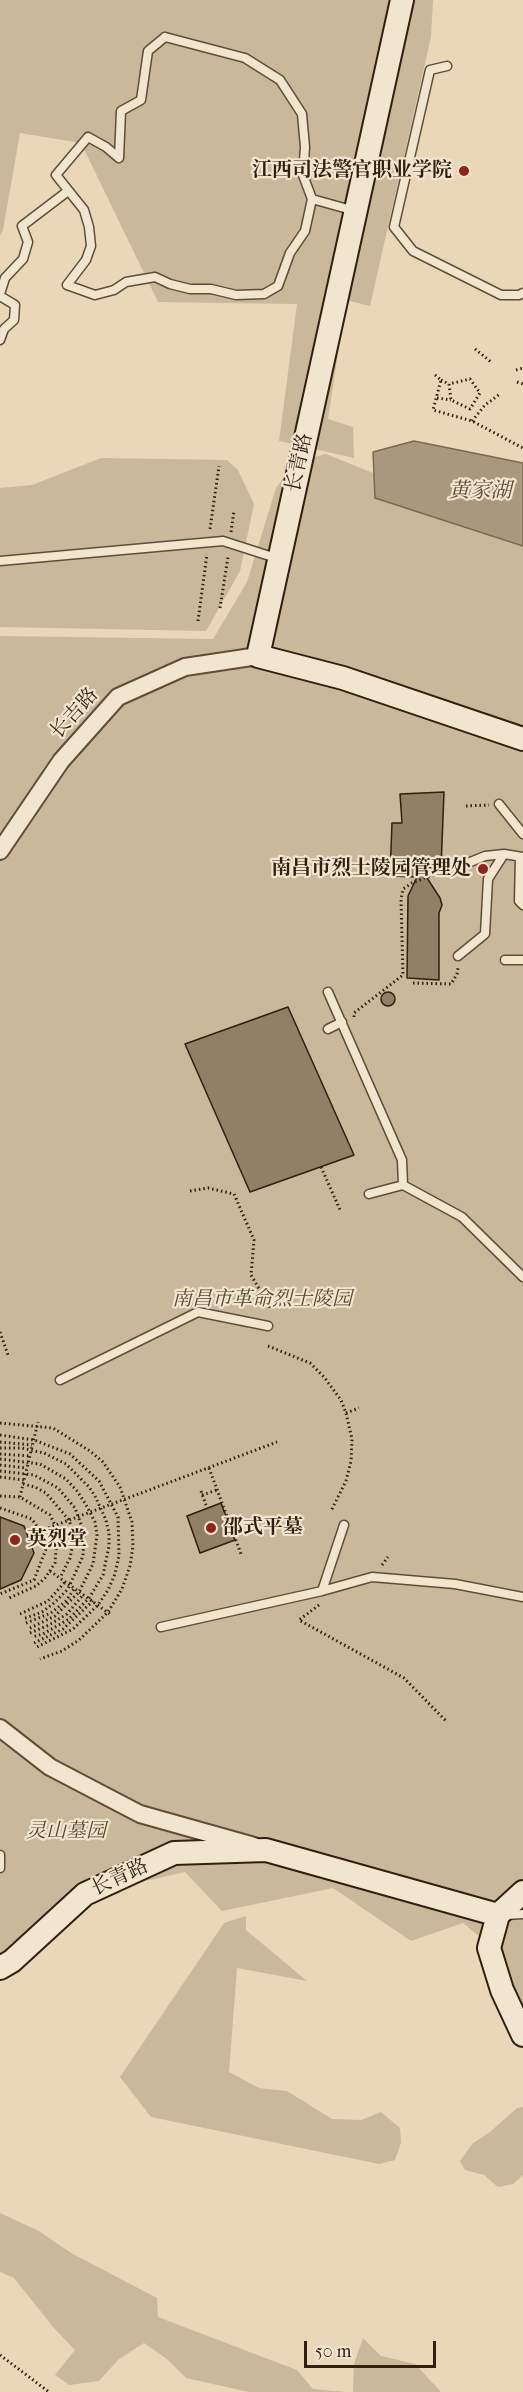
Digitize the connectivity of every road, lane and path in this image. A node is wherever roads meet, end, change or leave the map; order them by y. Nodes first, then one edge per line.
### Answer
1 (402, 0) edge
2 (447, 66) dead end
3 (68, 191) junction
4 (312, 199) junction
5 (356, 211) junction
6 (523, 293) edge
7 (0, 295) edge
8 (0, 340) edge
9 (475, 349) dead end
10 (491, 362) dead end
11 (523, 368) edge
12 (516, 370) dead end
13 (435, 375) dead end
14 (441, 380) junction
15 (517, 382) dead end
16 (449, 384) junction
17 (523, 384) edge
18 (500, 394) dead end
19 (437, 398) junction
20 (451, 400) junction
21 (476, 400) junction
22 (484, 405) junction
23 (472, 421) junction
24 (523, 448) edge
25 (234, 511) dead end
26 (230, 543) junction
27 (279, 560) junction
28 (0, 561) edge
29 (220, 608) dead end
30 (258, 656) junction
31 (523, 739) edge
32 (499, 804) joint
33 (466, 806) dead end
34 (523, 834) edge
35 (0, 851) edge
36 (504, 854) junction
37 (522, 857) edge
38 (463, 865) joint
39 (523, 905) edge
40 (458, 956) joint
41 (505, 960) dead end
42 (523, 960) edge
43 (413, 983) dead end
44 (328, 992) dead end
45 (342, 1022) junction
46 (328, 1029) dead end
47 (352, 1045) junction
48 (321, 1167) dead end
49 (402, 1185) junction
50 (190, 1191) dead end
51 (369, 1194) dead end
52 (341, 1212) dead end
53 (523, 1277) edge
54 (272, 1309) dead end
55 (268, 1326) dead end
56 (0, 1332) edge
57 (268, 1346) dead end
58 (8, 1355) dead end
59 (60, 1380) dead end
60 (359, 1408) dead end
61 (346, 1413) junction
62 (0, 1423) edge
63 (38, 1423) junction
64 (0, 1435) edge
65 (34, 1440) junction
66 (0, 1442) edge
67 (277, 1442) dead end
68 (33, 1445) junction
69 (0, 1448) edge
70 (31, 1450) junction
71 (0, 1454) edge
72 (30, 1456) junction
73 (0, 1459) edge
74 (28, 1461) junction
75 (0, 1465) edge
76 (209, 1468) junction
77 (26, 1470) junction
78 (0, 1471) edge
79 (0, 1477) edge
80 (23, 1482) junction
81 (217, 1490) junction
82 (0, 1496) edge
83 (20, 1497) junction
84 (126, 1499) junction
85 (112, 1504) junction
86 (206, 1504) dead end
87 (0, 1508) edge
88 (101, 1508) junction
89 (331, 1510) dead end
90 (90, 1512) junction
91 (79, 1516) junction
92 (69, 1520) junction
93 (55, 1525) junction
94 (344, 1525) dead end
95 (40, 1531) junction
96 (241, 1554) dead end
97 (388, 1557) dead end
98 (50, 1571) junction
99 (372, 1577) junction
100 (60, 1578) junction
101 (65, 1582) junction
102 (70, 1585) junction
103 (74, 1588) junction
104 (322, 1591) junction
105 (79, 1592) junction
106 (0, 1594) edge
107 (83, 1595) junction
108 (523, 1597) edge
109 (9, 1598) dead end
110 (89, 1598) junction
111 (93, 1601) junction
112 (322, 1603) dead end
113 (98, 1605) junction
114 (109, 1613) junction
115 (20, 1614) dead end
116 (23, 1619) dead end
117 (26, 1623) dead end
118 (161, 1627) dead end
119 (32, 1637) dead end
120 (39, 1659) dead end
121 (446, 1721) dead end
122 (0, 1728) edge
123 (266, 1850) junction
124 (0, 1855) edge
125 (0, 1868) edge
126 (523, 1892) edge
127 (523, 1914) edge
128 (498, 1915) junction
129 (0, 1968) edge
130 (523, 2035) edge
131 (0, 2355) edge
132 (50, 2392) edge

1 - 5 street, 长青路
2 - 6 lane
3 - 4 lane
3 - 4 lane
3 - 7 lane
4 - 5 lane
5 - 27 street, 长青路
7 - 8 lane
9 - 10 path
11 - 12 path
13 - 14 path
14 - 16 path
14 - 19 path
15 - 17 path
16 - 20 path
16 - 21 path
18 - 22 path
19 - 20 path
19 - 23 path
20 - 21 path
21 - 22 path
22 - 23 path
23 - 24 path
25 - 26 path
26 - 27 lane
26 - 28 lane
26 - 29 path
27 - 30 street, 长青路
30 - 31 street
30 - 35 street, 长吉路
32 - 33 path
32 - 34 lane
36 - 37 lane
36 - 38 lane
36 - 40 lane
37 - 39 lane
38 - 47 path
40 - 43 path
41 - 42 lane
44 - 45 lane
45 - 46 lane
45 - 47 lane
47 - 49 lane
48 - 52 path
49 - 51 lane
49 - 53 lane
50 - 54 path
55 - 59 lane
56 - 58 path
57 - 61 path
60 - 61 path
61 - 89 path
62 - 63 path
63 - 65 path
63 - 84 path
64 - 65 path
65 - 68 path
65 - 85 path
66 - 68 path
67 - 76 path
68 - 70 path
69 - 70 path
70 - 72 path
70 - 88 path
71 - 72 path
72 - 74 path
73 - 74 path
74 - 77 path
74 - 90 path
75 - 77 path
76 - 81 path
76 - 84 path
77 - 78 path
77 - 80 path
77 - 91 path
79 - 80 path
80 - 83 path
80 - 92 path
81 - 86 path
81 - 96 path
82 - 83 path
83 - 93 path
84 - 85 path
84 - 114 path
85 - 88 path
85 - 113 path
87 - 95 path
88 - 90 path
88 - 110 path
90 - 91 path
90 - 105 path
91 - 92 path
91 - 102 path
92 - 93 path
92 - 100 path
93 - 95 path
93 - 98 path
94 - 104 lane
95 - 106 path
97 - 99 path
98 - 100 path
98 - 109 path
99 - 104 lane
99 - 108 lane
100 - 101 path
101 - 102 path
101 - 115 path
102 - 103 path
102 - 116 path
103 - 105 path
103 - 117 path
104 - 118 lane
105 - 107 path
105 - 107 path
107 - 110 path
110 - 111 path
110 - 119 path
111 - 113 path
111 - 113 path
112 - 121 path
113 - 114 path
114 - 120 path
122 - 123 street
123 - 128 street, 长青路
123 - 129 street, 长青路
124 - 125 lane
126 - 128 street
127 - 128 lane
128 - 130 street
131 - 132 path

